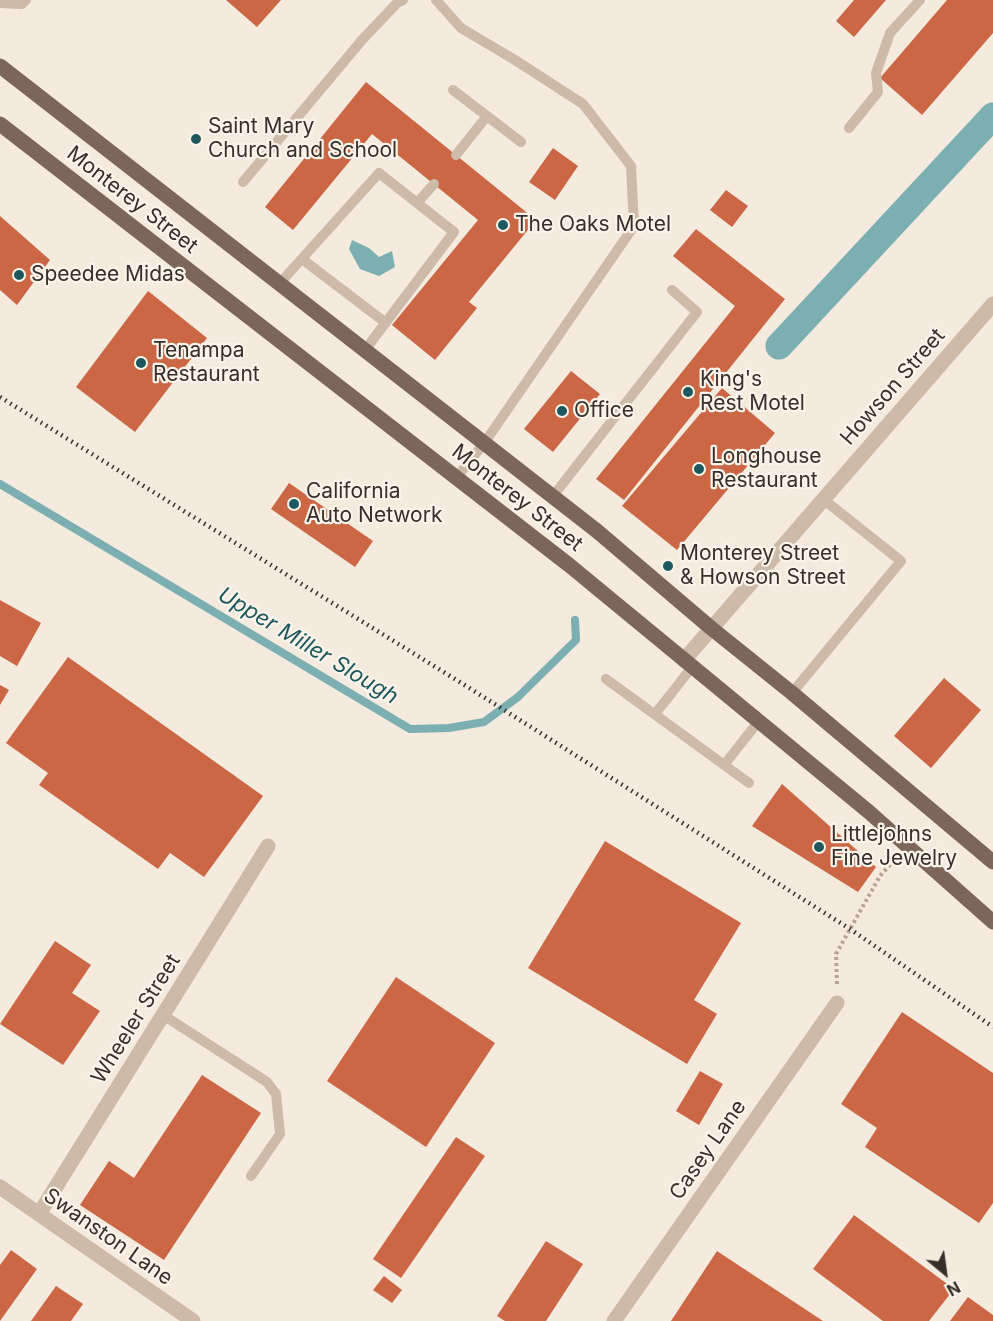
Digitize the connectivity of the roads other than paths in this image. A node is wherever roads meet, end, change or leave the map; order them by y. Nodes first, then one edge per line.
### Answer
1 (403, 0) edge
2 (436, 0) edge
3 (920, 0) edge
4 (24, 2) edge
5 (0, 3) edge
6 (0, 66) edge
7 (453, 90) dead end
8 (487, 116) junction
9 (0, 124) edge
10 (849, 129) dead end
11 (521, 142) dead end
12 (456, 155) dead end
13 (243, 182) dead end
14 (434, 184) dead end
15 (417, 203) junction
16 (302, 259) junction
17 (280, 283) junction
18 (672, 290) dead end
19 (993, 304) edge
20 (386, 323) junction
21 (365, 350) junction
22 (484, 442) junction
23 (457, 477) junction
24 (553, 496) junction
25 (824, 499) junction
26 (711, 628) junction
27 (688, 663) junction
28 (606, 679) dead end
29 (792, 693) junction
30 (655, 714) junction
31 (758, 722) junction
32 (724, 765) junction
33 (749, 783) dead end
34 (268, 846) dead end
35 (993, 862) edge
36 (993, 922) edge
37 (837, 1003) road end
38 (163, 1015) junction
39 (250, 1176) dead end
40 (0, 1186) edge
41 (39, 1214) junction
42 (193, 1321) edge
43 (614, 1321) edge

1 - 13 lane
2 - 22 lane
3 - 10 lane
4 - 5 lane
6 - 17 main road, Monterey Street
7 - 8 lane
8 - 11 lane
8 - 12 lane
9 - 23 main road, Monterey Street
14 - 15 lane
15 - 16 lane
15 - 20 lane
16 - 17 lane
16 - 20 lane
17 - 21 main road, Monterey Street
18 - 24 lane
19 - 25 street, Howson Street
20 - 21 lane
21 - 22 main road, Monterey Street
22 - 23 lane
22 - 24 main road, Monterey Street
23 - 27 main road, Monterey Street
24 - 26 main road, Monterey Street
25 - 26 street, Howson Street
25 - 29 lane
26 - 27 street, Howson Street
26 - 29 main road, Monterey Street
27 - 30 lane
27 - 31 main road, Monterey Street
28 - 30 lane
29 - 35 main road, Monterey Street
30 - 32 lane
31 - 32 lane
31 - 36 main road, Monterey Street
32 - 33 lane
34 - 38 street, Wheeler Street
37 - 43 street, Casey Lane
38 - 39 lane
38 - 41 street, Wheeler Street
40 - 41 street, Swanston Lane
41 - 42 street, Swanston Lane

